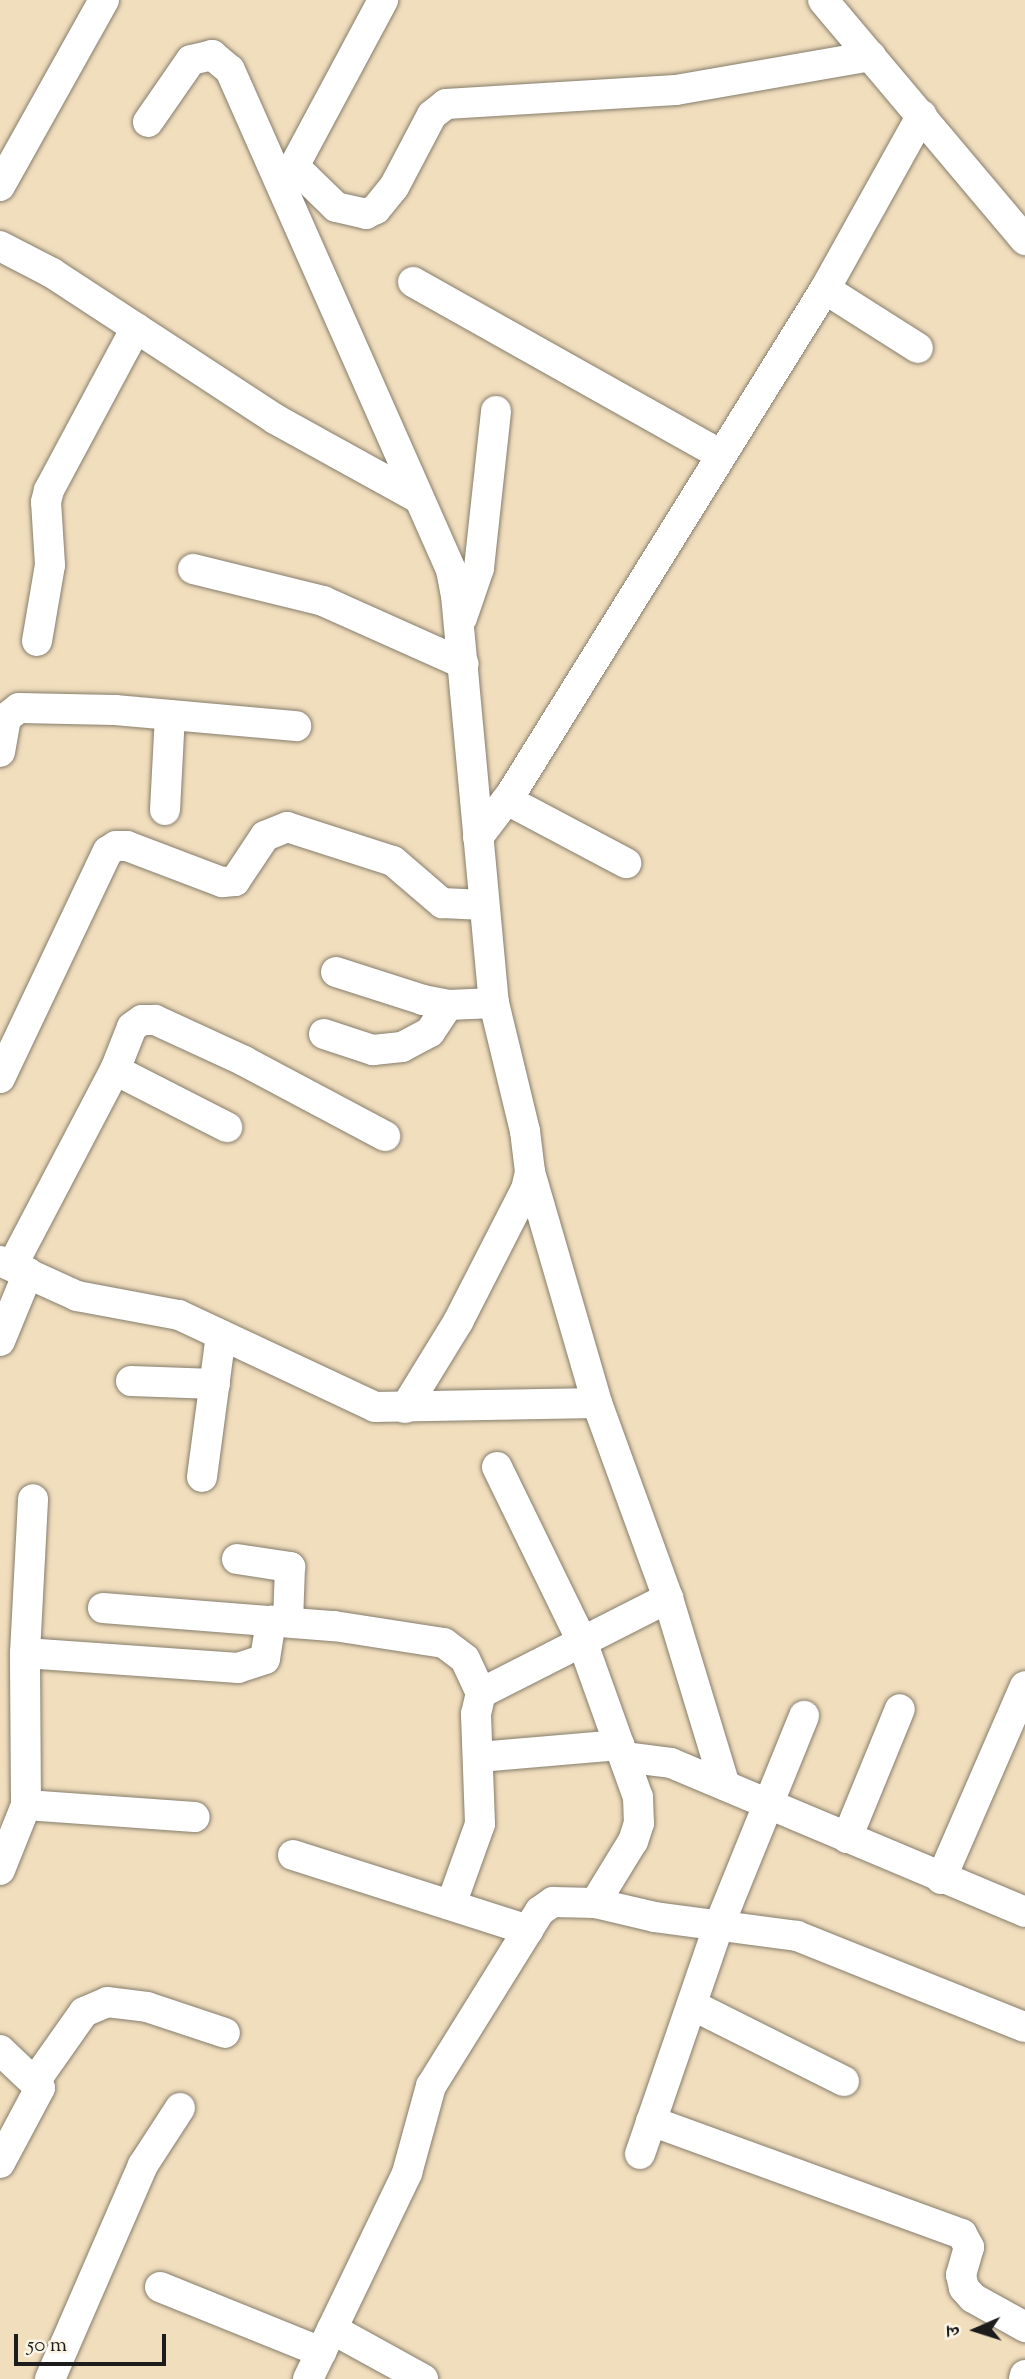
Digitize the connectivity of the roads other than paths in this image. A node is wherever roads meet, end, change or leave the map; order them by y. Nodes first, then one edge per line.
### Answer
1 (104, 0) edge
2 (383, 0) edge
3 (823, 0) edge
4 (871, 56) junction
5 (922, 115) junction
6 (148, 121) dead end
7 (11, 145) edge
8 (289, 178) junction
9 (0, 186) edge
10 (1025, 240) edge
11 (0, 246) edge
12 (413, 282) dead end
13 (825, 289) junction
14 (136, 328) junction
15 (918, 348) dead end
16 (496, 411) dead end
17 (722, 455) junction
18 (418, 498) junction
19 (193, 569) dead end
20 (460, 622) junction
21 (37, 641) dead end
22 (464, 664) junction
23 (170, 715) junction
24 (296, 726) dead end
25 (0, 742) edge
26 (506, 800) junction
27 (164, 810) dead end
28 (478, 837) junction
29 (626, 863) dead end
30 (484, 905) junction
31 (336, 972) dead end
32 (495, 1003) junction
33 (448, 1005) junction
34 (10, 1033) edge
35 (324, 1034) dead end
36 (115, 1070) junction
37 (0, 1078) edge
38 (227, 1127) dead end
39 (385, 1136) dead end
40 (530, 1172) junction
41 (13, 1266) edge
42 (222, 1335) junction
43 (0, 1340) edge
44 (131, 1381) dead end
45 (215, 1384) junction
46 (597, 1403) junction
47 (405, 1408) junction
48 (497, 1466) dead end
49 (202, 1477) dead end
50 (33, 1499) dead end
51 (237, 1559) dead end
52 (667, 1598) junction
53 (103, 1608) dead end
54 (13, 1620) edge
55 (280, 1621) junction
56 (582, 1641) junction
57 (25, 1653) junction
58 (481, 1693) junction
59 (1023, 1699) edge
60 (900, 1709) dead end
61 (804, 1716) dead end
62 (622, 1751) junction
63 (479, 1757) junction
64 (725, 1786) junction
65 (767, 1804) junction
66 (26, 1805) junction
67 (195, 1817) dead end
68 (847, 1838) junction
69 (293, 1855) dead end
70 (0, 1870) edge
71 (941, 1879) junction
72 (595, 1903) junction
73 (451, 1905) junction
74 (1025, 1912) edge
75 (718, 1928) junction
76 (528, 1930) junction
77 (692, 2005) junction
78 (1025, 2027) edge
79 (225, 2033) dead end
80 (0, 2050) edge
81 (36, 2080) junction
82 (844, 2081) dead end
83 (180, 2108) dead end
84 (651, 2121) junction
85 (640, 2154) dead end
86 (0, 2163) edge
87 (160, 2287) dead end
88 (1025, 2327) edge
89 (326, 2340) junction
90 (50, 2379) edge
91 (308, 2379) edge
92 (423, 2379) edge

1 - 7 street
2 - 8 street
3 - 4 street
4 - 5 street
4 - 8 street
5 - 10 street
5 - 13 street
6 - 8 street
7 - 9 street
8 - 18 street
11 - 14 street
12 - 17 street
13 - 15 street
13 - 17 street
14 - 18 street
14 - 21 street
16 - 20 street
17 - 26 street
18 - 20 street
19 - 22 street
20 - 22 street
22 - 28 street
23 - 24 street
23 - 25 street
23 - 27 street
26 - 28 street
26 - 29 street
28 - 30 street
30 - 32 street
30 - 34 street
31 - 33 street
32 - 33 street
32 - 40 street
33 - 35 street
34 - 37 street
36 - 38 street
36 - 39 street
36 - 41 street
40 - 46 street
40 - 47 street
41 - 42 street
41 - 43 street
42 - 45 street
42 - 47 street
44 - 45 street
45 - 49 street
46 - 47 street
46 - 52 street
48 - 56 street
50 - 54 street
51 - 55 street
52 - 56 street
52 - 64 street
53 - 55 street
54 - 57 street
55 - 57 street
55 - 58 street
56 - 58 street
56 - 62 street
57 - 66 street
58 - 63 street
59 - 71 street
60 - 68 street
61 - 65 street
62 - 63 street
62 - 64 street
62 - 72 street
63 - 73 street
64 - 65 street
65 - 68 street
65 - 75 street
66 - 67 street
66 - 70 street
68 - 71 street
69 - 73 street
71 - 74 street
72 - 75 street
72 - 76 street
73 - 76 street
75 - 77 street
75 - 78 street
76 - 89 street
77 - 82 street
77 - 84 street
79 - 81 street
80 - 81 street
81 - 86 street
83 - 90 street
84 - 85 street
84 - 88 street
87 - 89 street
89 - 91 street
89 - 92 street

